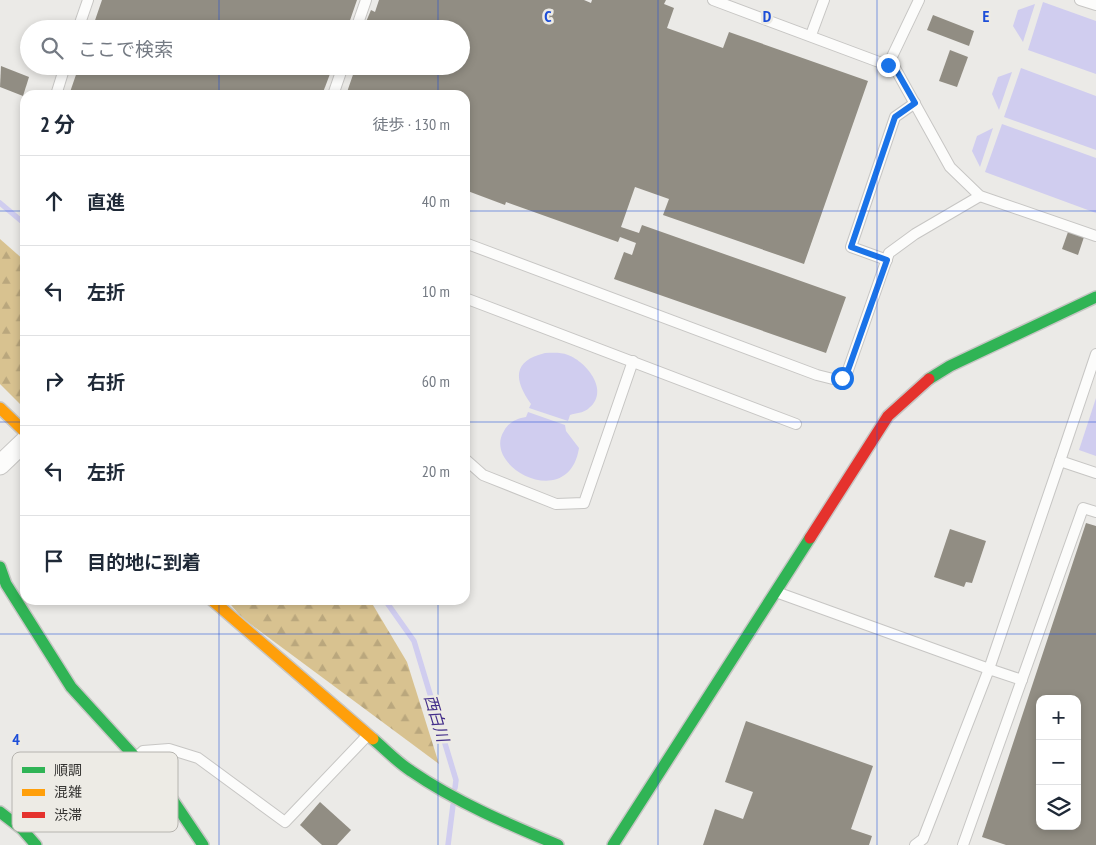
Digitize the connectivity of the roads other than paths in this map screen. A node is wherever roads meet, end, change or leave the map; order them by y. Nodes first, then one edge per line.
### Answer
1 (88, 0) edge
2 (366, 0) edge
3 (713, 0) edge
4 (824, 0) edge
5 (919, 0) edge
6 (1080, 0) edge
7 (1096, 6) edge
8 (81, 20) edge
9 (359, 20) edge
10 (812, 35) junction
11 (888, 65) junction
12 (62, 75) edge
13 (340, 75) edge
14 (58, 90) edge
15 (335, 90) edge
16 (915, 103) junction
17 (980, 196) junction
18 (1096, 236) edge
19 (470, 245) edge
20 (887, 260) junction
21 (1096, 297) edge
22 (470, 300) edge
23 (1096, 354) edge
24 (633, 361) junction
25 (0, 408) edge
26 (796, 424) dead end
27 (20, 427) edge
28 (20, 446) edge
29 (1060, 461) junction
30 (470, 463) edge
31 (0, 466) edge
32 (1096, 473) edge
33 (1096, 512) edge
34 (0, 567) edge
35 (776, 592) junction
36 (218, 605) edge
37 (990, 669) junction
38 (1022, 680) junction
39 (368, 735) junction
40 (131, 752) edge
41 (142, 752) edge
42 (176, 752) edge
43 (178, 752) edge
44 (178, 808) edge
45 (0, 812) edge
46 (12, 821) edge
47 (25, 832) edge
48 (36, 845) edge
49 (203, 845) edge
50 (558, 845) edge
51 (613, 845) edge
52 (915, 845) edge
53 (963, 845) edge

1 - 8 lane
2 - 9 lane
3 - 10 lane
4 - 10 lane
5 - 11 lane
6 - 7 lane
10 - 11 lane
11 - 16 lane
12 - 14 lane
13 - 15 lane
16 - 17 lane
16 - 20 lane
17 - 18 lane
17 - 20 lane
19 - 20 lane
21 - 35 street
22 - 24 lane
23 - 29 lane
24 - 26 lane
24 - 30 lane
25 - 27 street
28 - 31 street
29 - 32 lane
29 - 37 lane
33 - 38 lane
34 - 40 street
35 - 37 lane
35 - 51 street
36 - 39 street
37 - 38 lane
37 - 52 lane
38 - 53 lane
39 - 43 lane
39 - 50 street
41 - 42 lane
44 - 49 street
45 - 46 street
47 - 48 street

